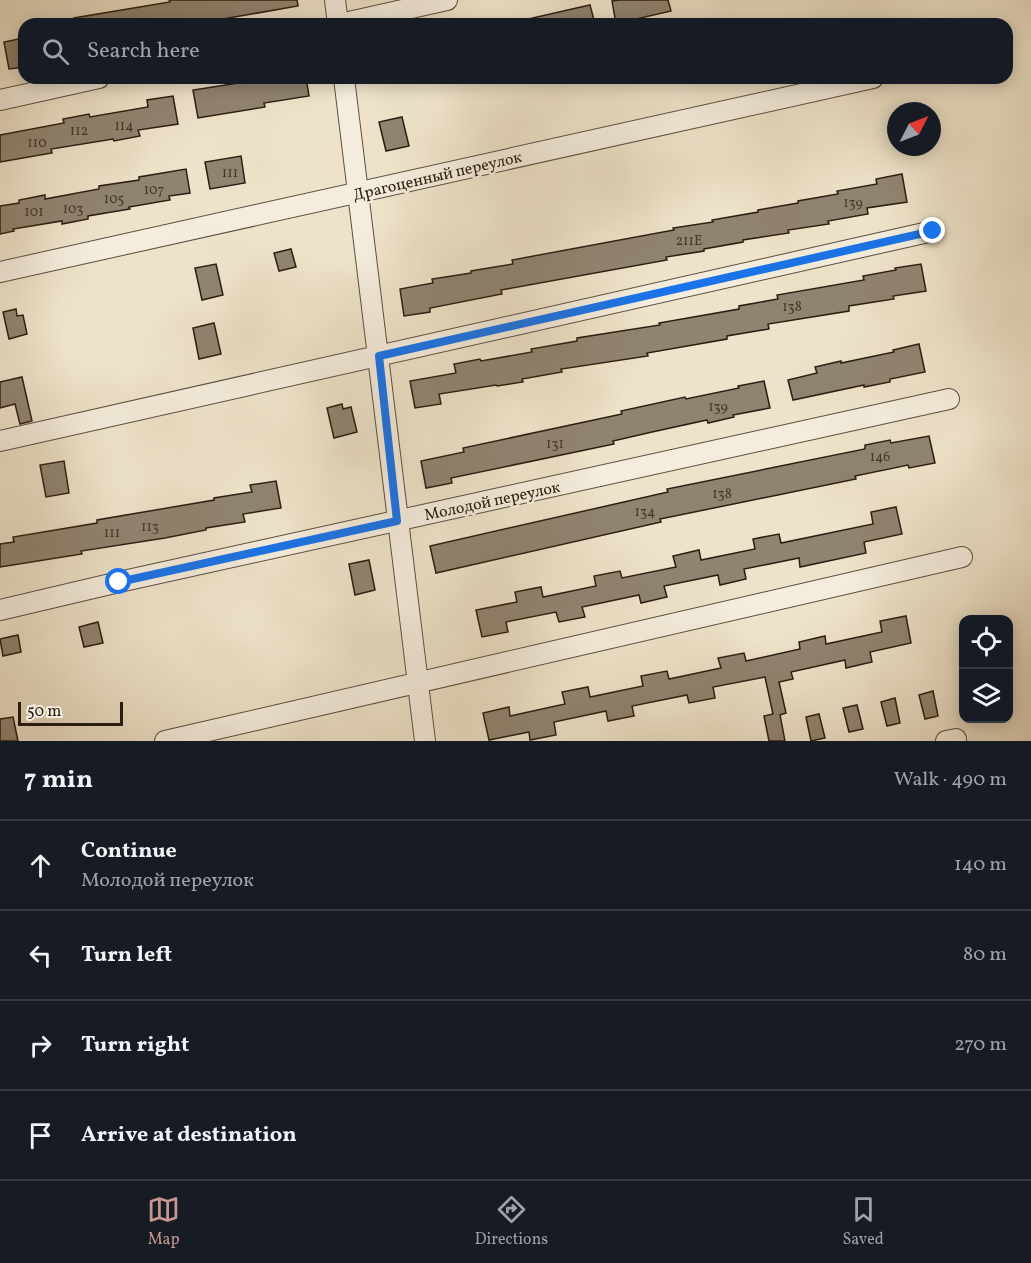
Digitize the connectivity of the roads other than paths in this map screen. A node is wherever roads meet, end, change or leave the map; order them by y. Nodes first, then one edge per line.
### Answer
1 (335, 0) edge
2 (447, 0) edge
3 (338, 18) edge
4 (366, 18) edge
5 (72, 84) edge
6 (345, 84) edge
7 (846, 84) edge
8 (0, 100) edge
9 (358, 192) junction
10 (933, 231) dead end
11 (0, 272) edge
12 (379, 356) junction
13 (949, 399) dead end
14 (0, 441) edge
15 (397, 521) junction
16 (962, 557) dead end
17 (0, 610) edge
18 (418, 682) junction
19 (165, 741) edge
20 (425, 741) edge

1 - 3 street
2 - 4 street
5 - 8 street
6 - 9 street
7 - 9 street, Драгоценный переулок
9 - 11 street, Драгоценный переулок
9 - 12 street
10 - 12 street
12 - 14 street
12 - 15 street
13 - 15 street, Молодой переулок
15 - 17 street, Молодой переулок
15 - 18 street
16 - 18 street
18 - 19 street
18 - 20 street

